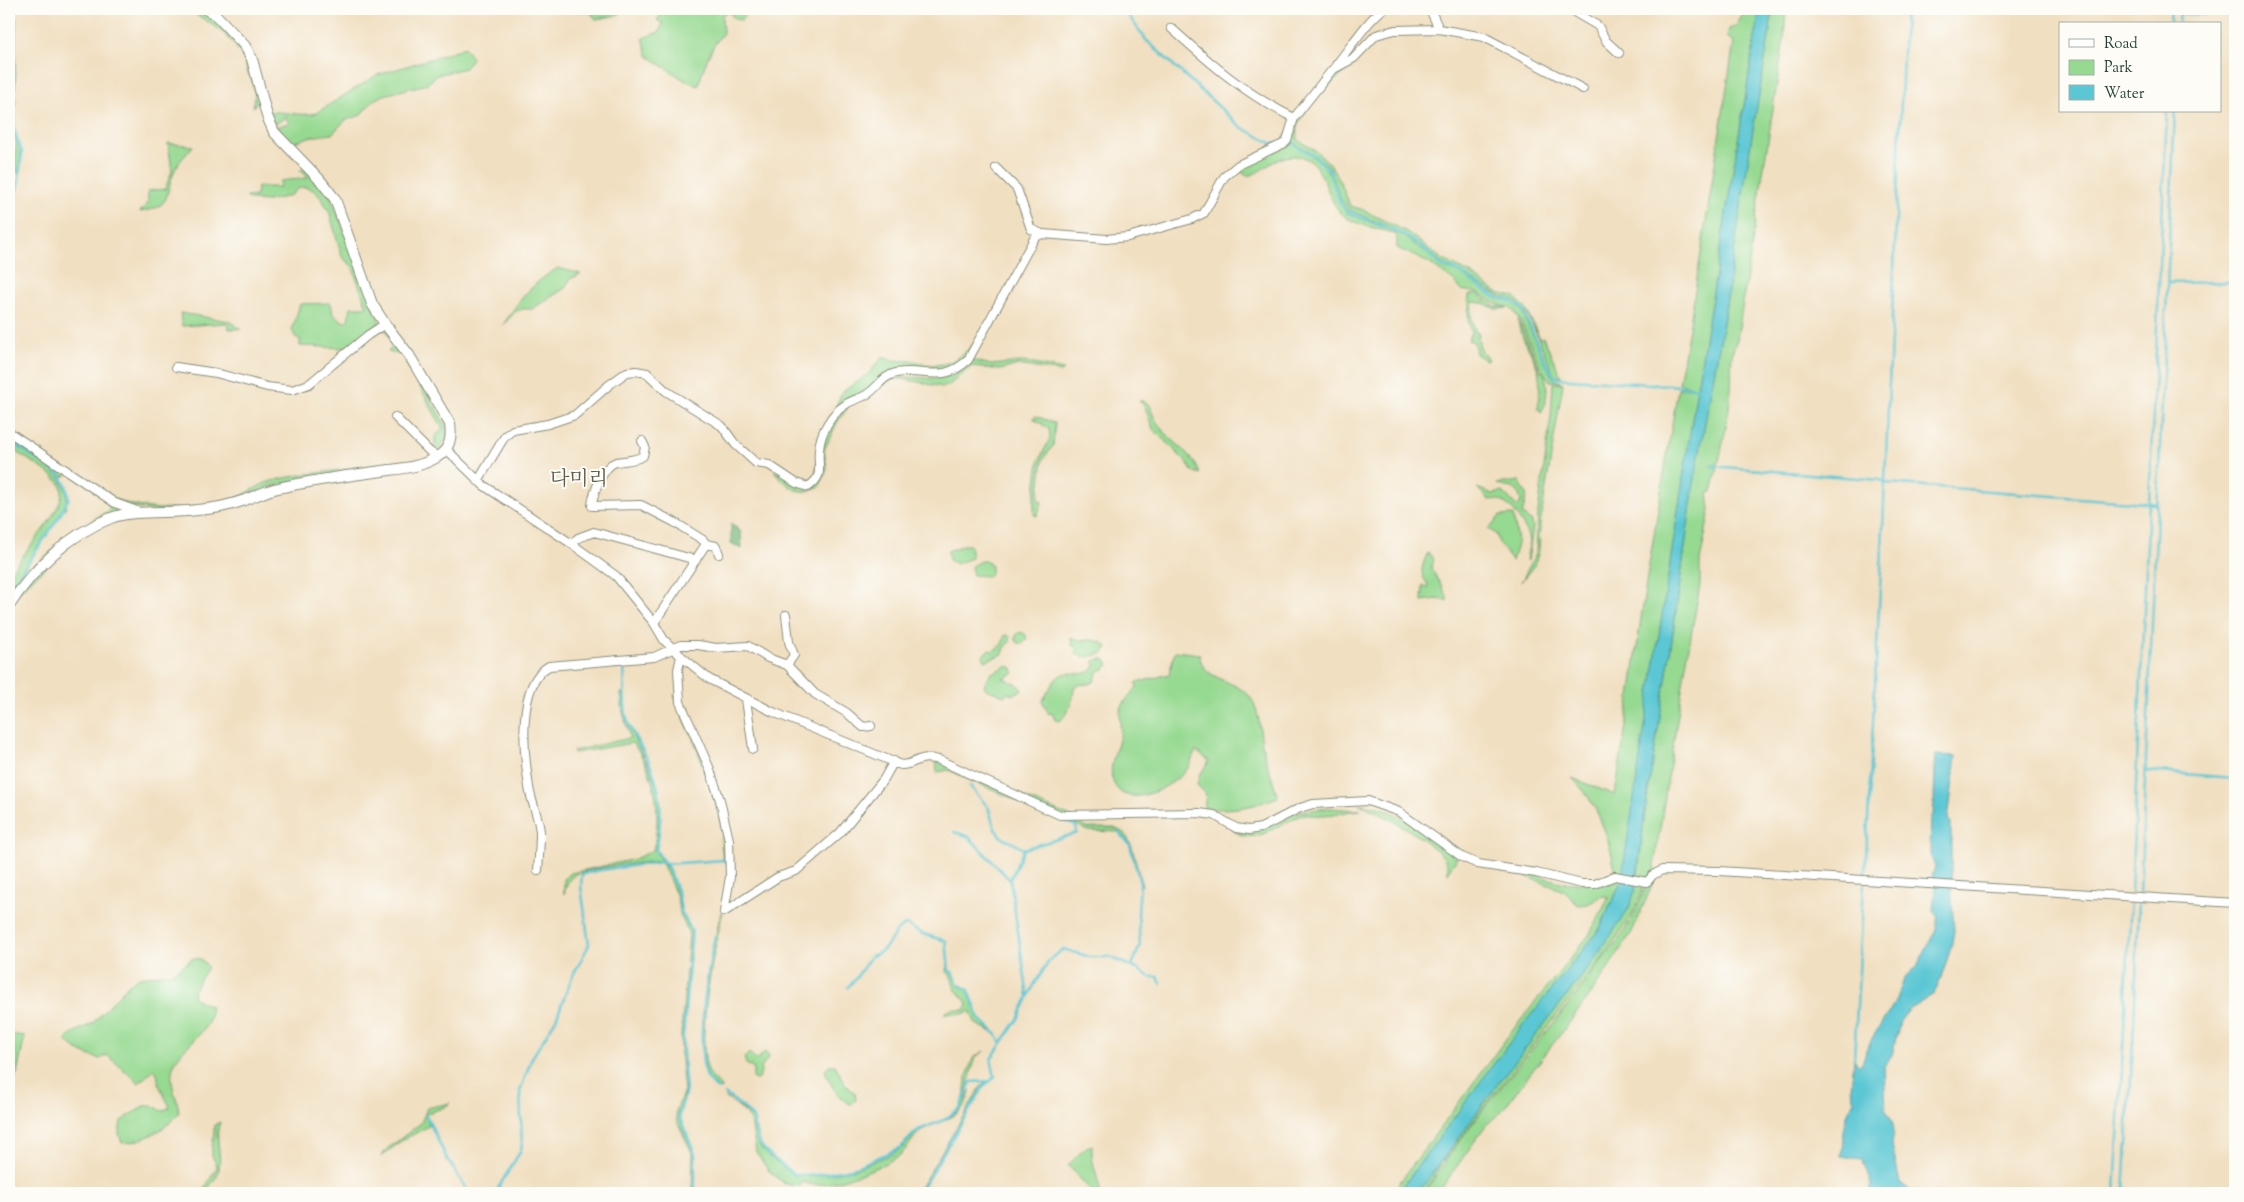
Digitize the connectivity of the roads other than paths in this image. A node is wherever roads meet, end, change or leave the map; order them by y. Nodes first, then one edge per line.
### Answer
1 (205, 9) edge
2 (1383, 9) edge
3 (1430, 9) edge
4 (1569, 9) edge
5 (1171, 28) dead end
6 (1439, 29) junction
7 (1619, 53) dead end
8 (1332, 70) junction
9 (1583, 90) dead end
10 (1294, 118) junction
11 (996, 168) dead end
12 (1043, 234) junction
13 (385, 324) junction
14 (176, 367) dead end
15 (395, 417) dead end
16 (9, 432) edge
17 (642, 441) dead end
18 (442, 453) junction
19 (478, 481) junction
20 (142, 513) junction
21 (572, 544) junction
22 (706, 544) junction
23 (719, 554) dead end
24 (696, 560) junction
25 (9, 606) edge
26 (786, 615) dead end
27 (654, 623) junction
28 (672, 648) junction
29 (681, 656) junction
30 (787, 665) junction
31 (746, 699) junction
32 (871, 726) dead end
33 (753, 749) dead end
34 (894, 761) junction
35 (538, 870) dead end
36 (2235, 903) edge

1 - 13 street
2 - 8 street
3 - 6 street
4 - 7 street
5 - 10 street
6 - 8 street
6 - 9 street
8 - 10 street
10 - 12 street
11 - 12 street
12 - 19 street
13 - 14 street
13 - 18 street
15 - 18 street
16 - 20 street
17 - 22 street
18 - 19 street
18 - 20 street
19 - 21 street
20 - 25 street
21 - 24 street
21 - 27 street
22 - 23 street
22 - 24 street
24 - 27 street
26 - 30 street
27 - 28 street
28 - 29 street
28 - 30 street
28 - 35 street
29 - 31 street
29 - 34 street
30 - 32 street
31 - 33 street
31 - 34 street
34 - 36 street

